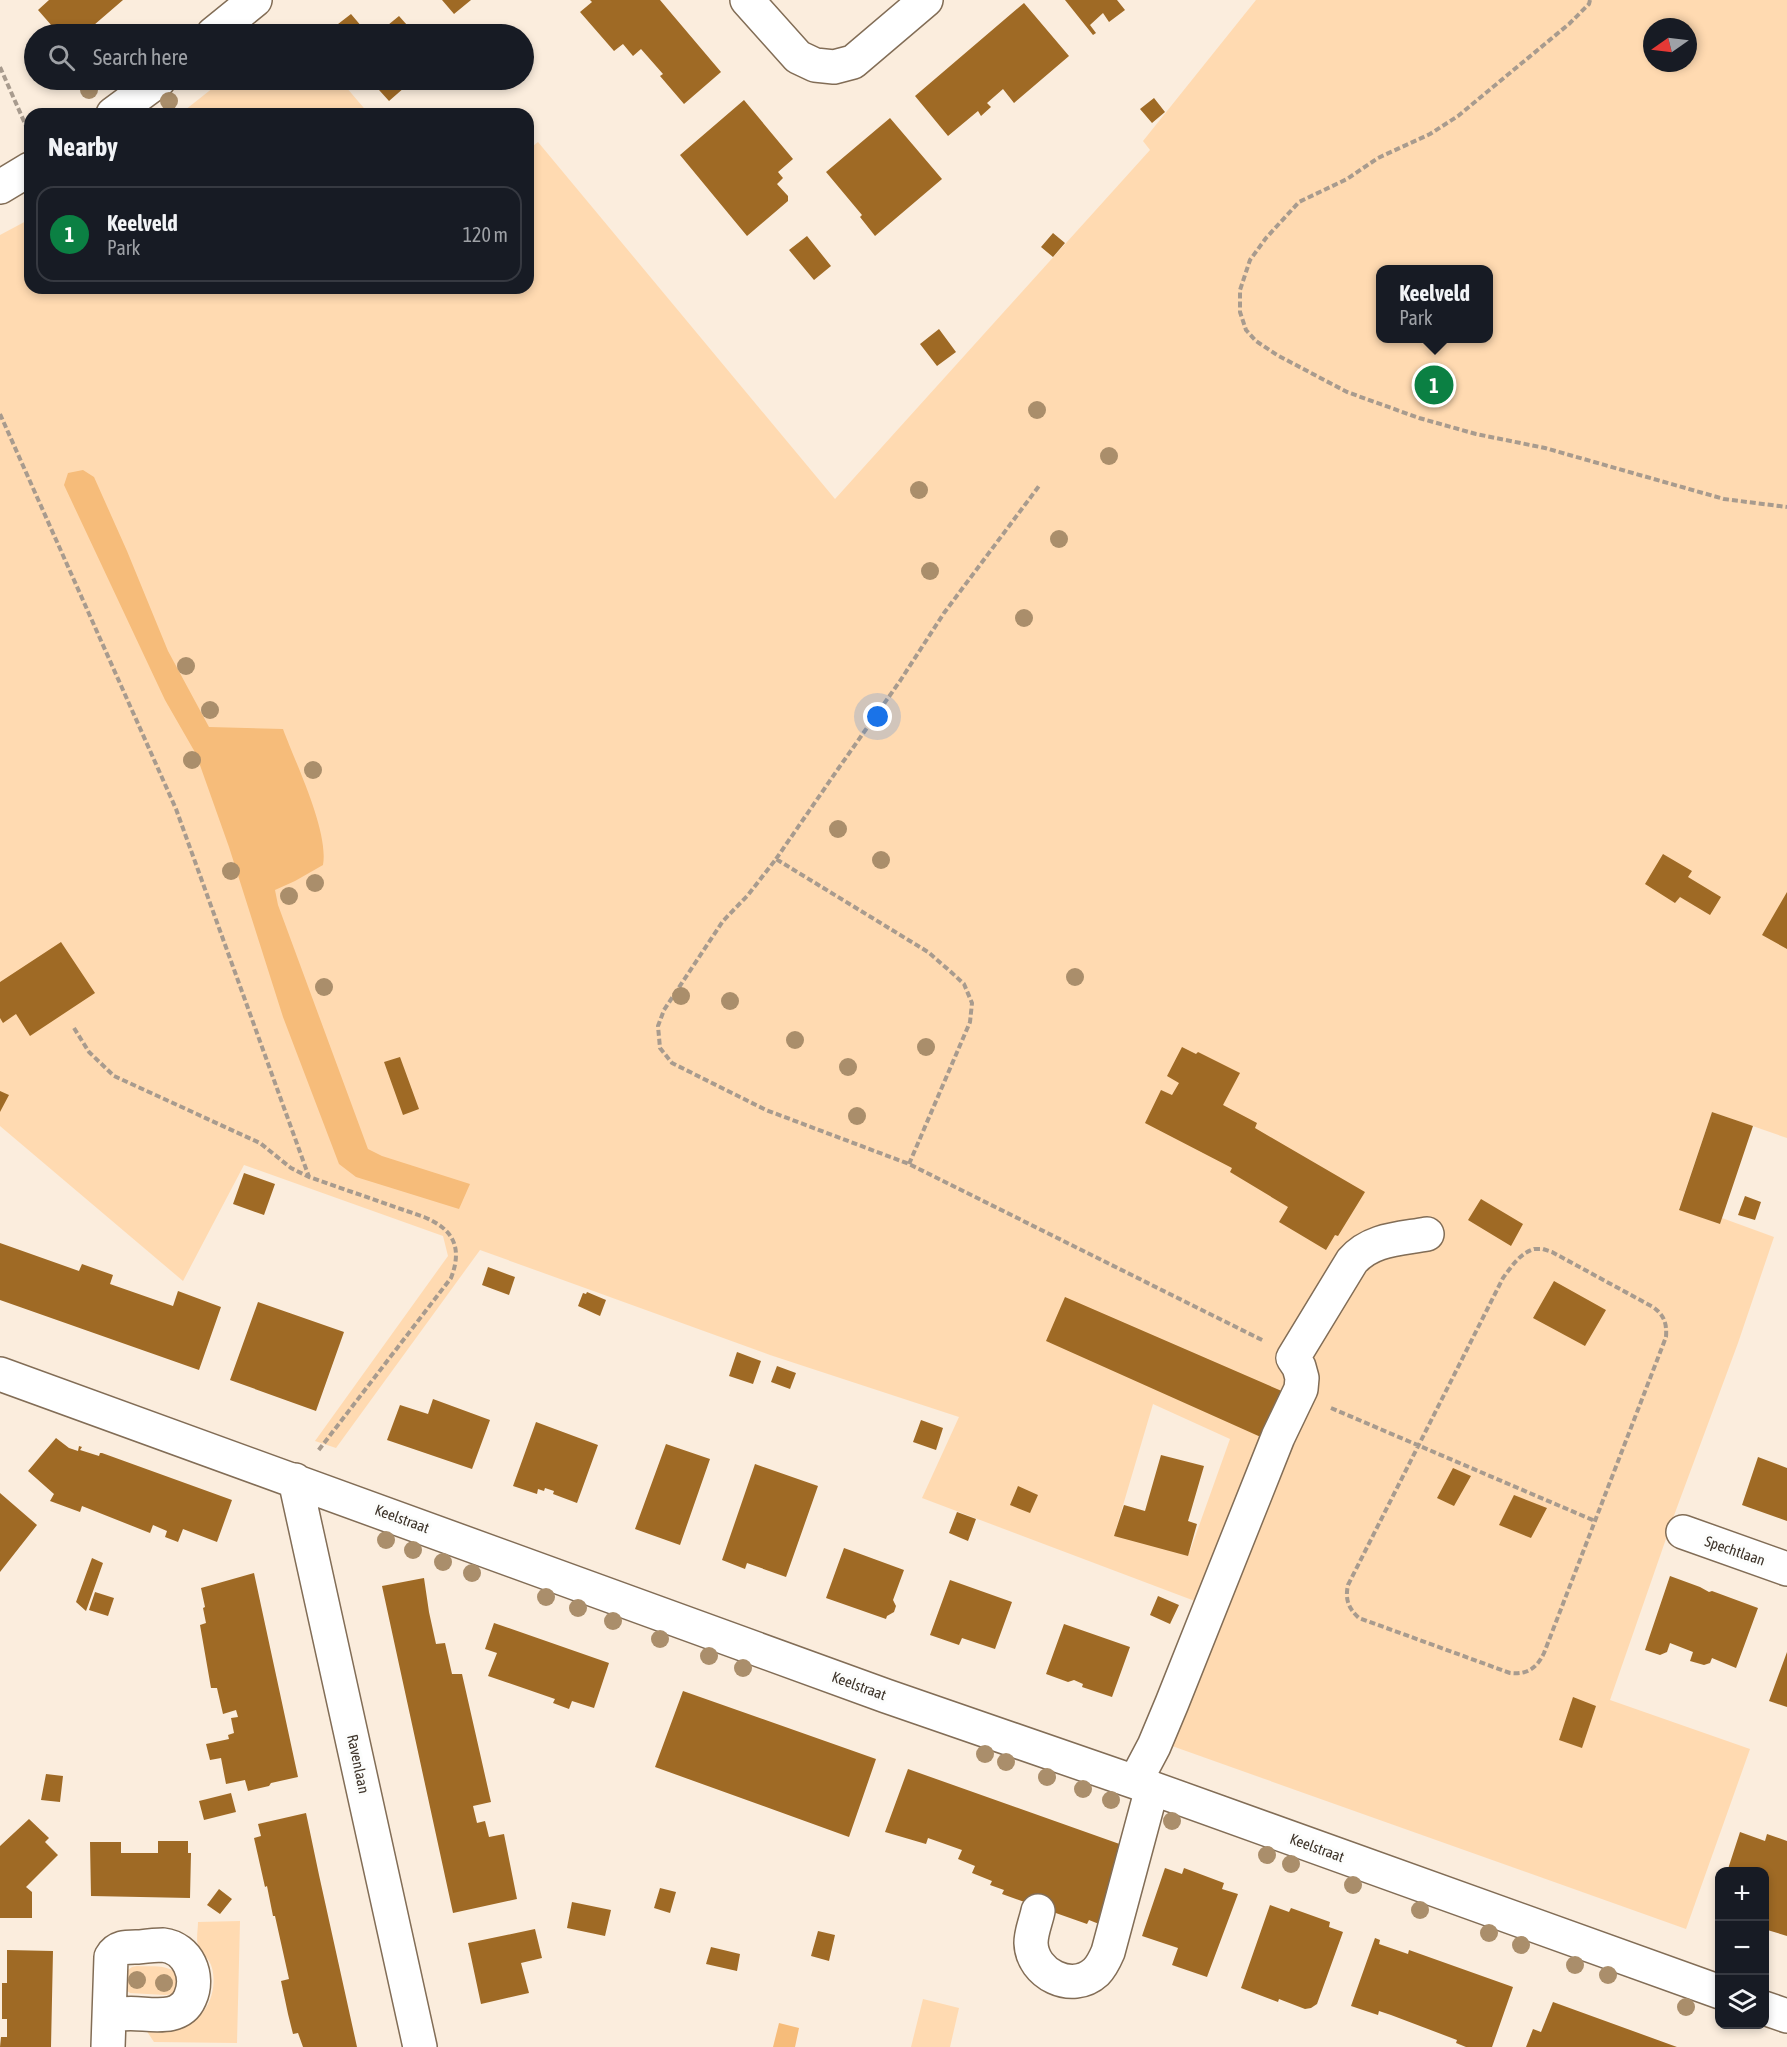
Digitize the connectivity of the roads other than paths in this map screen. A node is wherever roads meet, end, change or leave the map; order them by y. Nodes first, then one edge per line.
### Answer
1 (255, 0) edge
2 (747, 0) edge
3 (926, 0) edge
4 (225, 24) edge
5 (145, 90) edge
6 (121, 108) edge
7 (24, 173) edge
8 (0, 187) edge
9 (1427, 1234) dead end
10 (4, 1382) edge
11 (295, 1480) junction
12 (1683, 1532) dead end
13 (1787, 1569) edge
14 (1143, 1785) junction
15 (1038, 1911) dead end
16 (1715, 1991) edge
17 (1769, 2010) edge
18 (1787, 2016) edge
19 (420, 2047) edge

1 - 4 street
2 - 3 street
5 - 6 street
7 - 8 street
9 - 14 street
10 - 11 street, Keelstraat
11 - 14 street, Keelstraat
11 - 19 street, Ravenlaan
12 - 13 street, Spechtlaan
14 - 15 street
14 - 16 street, Keelstraat
17 - 18 street

